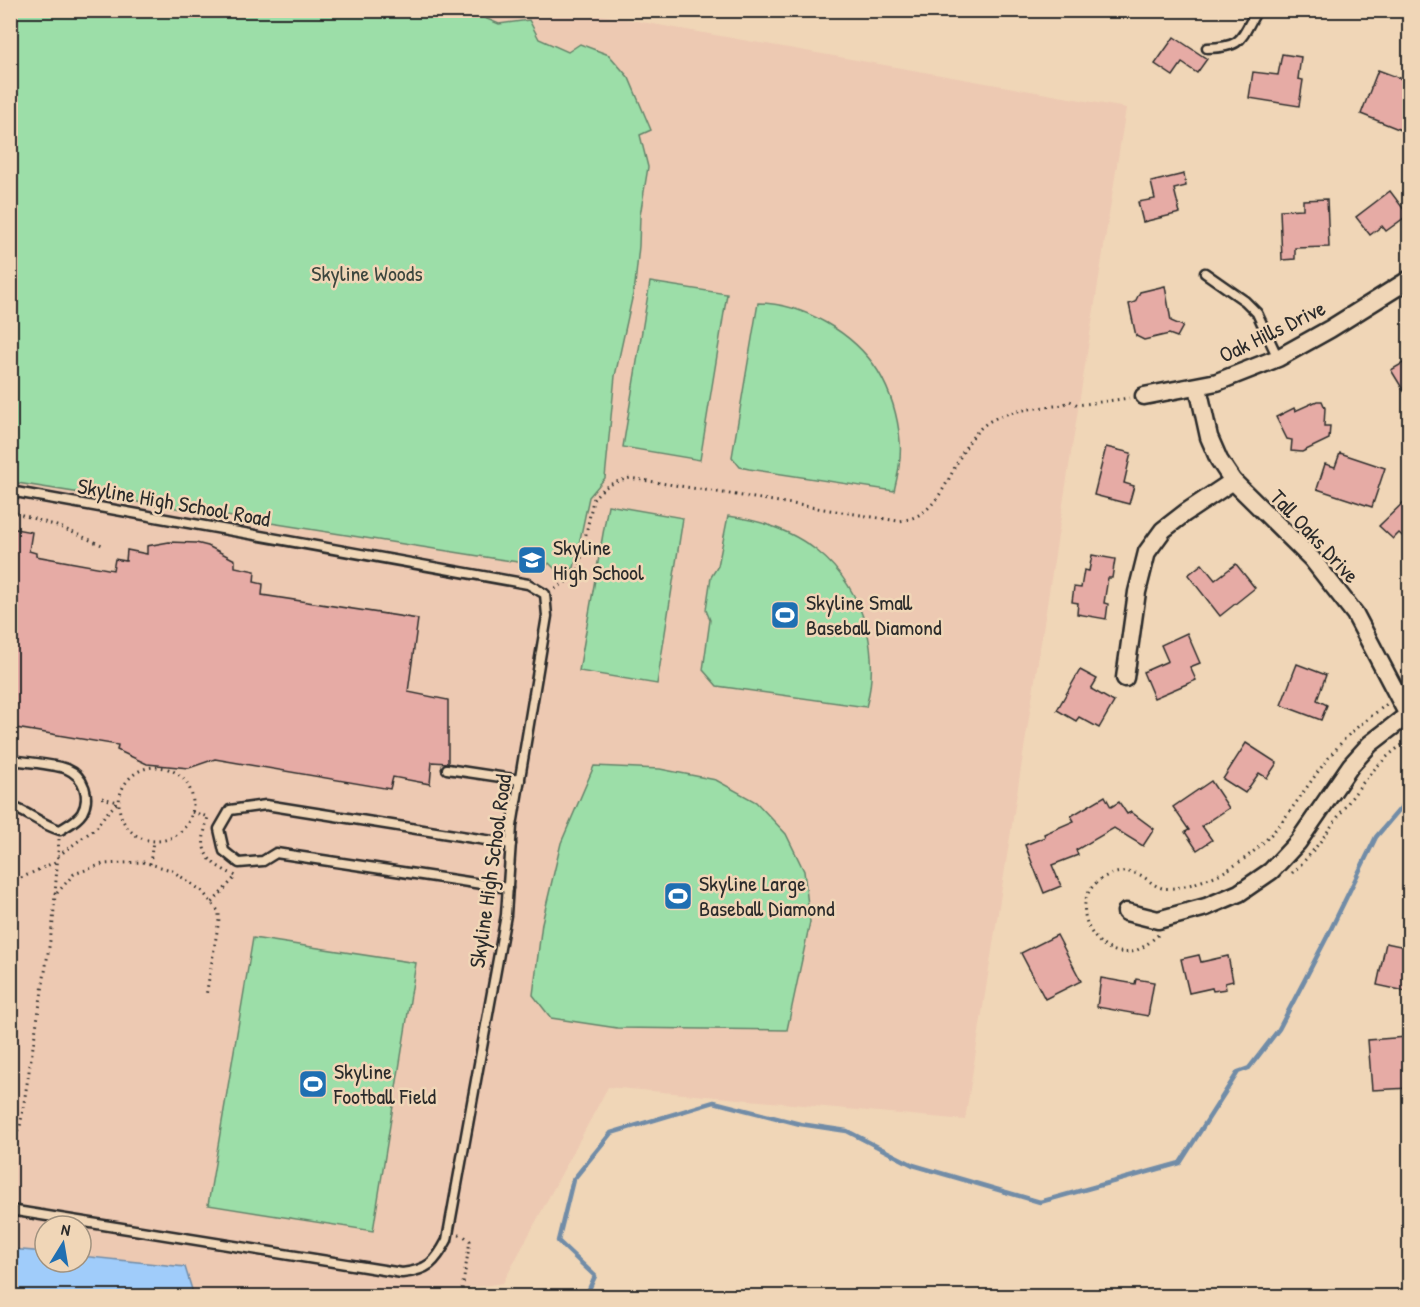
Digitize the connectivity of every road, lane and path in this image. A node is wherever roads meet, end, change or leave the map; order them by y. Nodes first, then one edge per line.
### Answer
1 (1257, 10) edge
2 (1207, 48) dead end
3 (1205, 273) dead end
4 (1410, 279) edge
5 (1278, 358) junction
6 (1198, 387) junction
7 (1144, 396) dead end
8 (1118, 400) dead end
9 (1233, 481) junction
10 (10, 491) edge
11 (10, 511) edge
12 (102, 545) dead end
13 (545, 594) junction
14 (1125, 678) dead end
15 (1388, 704) dead end
16 (1408, 713) edge
17 (1410, 740) edge
18 (10, 760) edge
19 (447, 769) dead end
20 (520, 780) junction
21 (102, 798) dead end
22 (118, 802) junction
23 (10, 806) edge
24 (192, 812) junction
25 (60, 830) junction
26 (153, 841) junction
27 (511, 844) junction
28 (58, 856) junction
29 (58, 861) junction
30 (150, 864) junction
31 (1291, 875) dead end
32 (21, 878) dead end
33 (508, 888) junction
34 (55, 894) junction
35 (212, 903) junction
36 (1126, 912) dead end
37 (1162, 932) dead end
38 (206, 996) dead end
39 (10, 1140) edge
40 (10, 1210) edge
41 (448, 1233) junction
42 (461, 1296) edge

1 - 2 lane
3 - 5 lane
4 - 5 street, Oak Hills Drive
5 - 6 street, Oak Hills Drive
6 - 7 street, Oak Hills Drive
6 - 9 street, Tall Oaks Drive
8 - 13 path
9 - 14 street
9 - 16 street, Tall Oaks Drive
10 - 13 lane, Skyline High School Road
11 - 12 path
13 - 20 lane, Skyline High School Road
15 - 37 path
16 - 36 street
17 - 31 path
18 - 25 lane
19 - 20 lane
20 - 27 lane, Skyline High School Road
21 - 22 path
22 - 24 path
22 - 26 path
22 - 28 path
23 - 25 lane
24 - 26 path
24 - 35 path
25 - 28 path
26 - 30 path
27 - 33 lane, Skyline High School Road
27 - 33 lane
28 - 29 path
29 - 32 path
29 - 34 path
30 - 34 path
30 - 35 path
33 - 41 lane, Skyline High School Road
34 - 39 path
35 - 38 path
40 - 41 lane, Skyline High School Road
41 - 42 path

